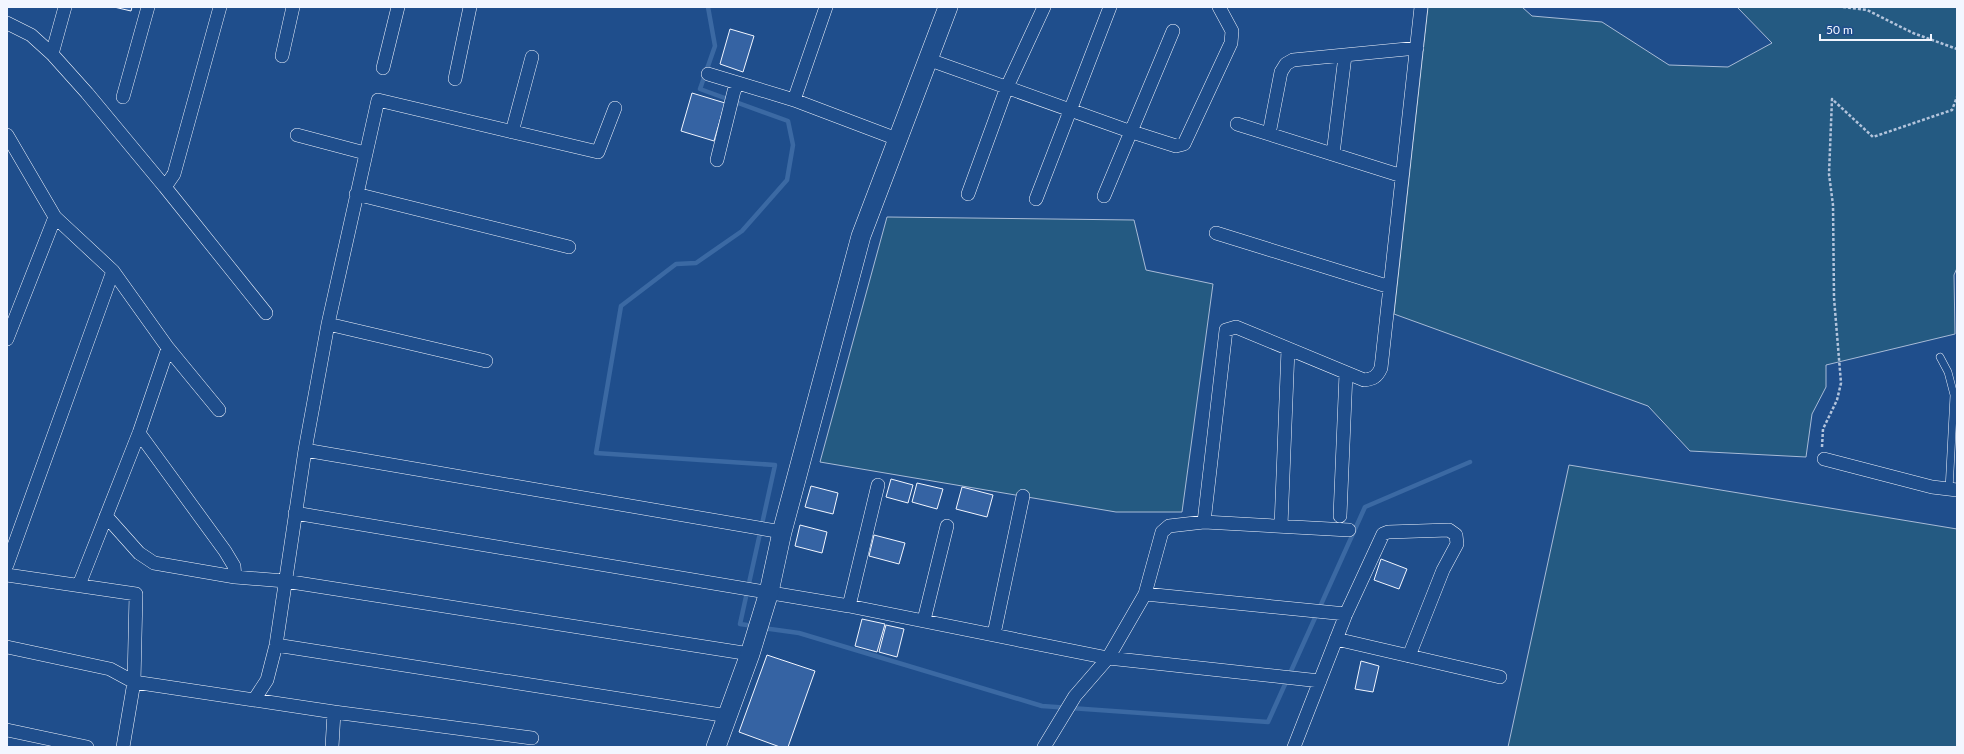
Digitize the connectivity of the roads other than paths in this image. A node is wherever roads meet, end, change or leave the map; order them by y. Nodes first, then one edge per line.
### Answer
1 (65, 7) edge
2 (148, 7) edge
3 (220, 7) edge
4 (293, 7) edge
5 (398, 7) edge
6 (470, 7) edge
7 (948, 7) edge
8 (1044, 7) edge
9 (1110, 7) edge
10 (1219, 7) edge
11 (1422, 7) edge
12 (824, 8) edge
13 (7, 23) edge
14 (1173, 30) dead end
15 (1417, 48) junction
16 (52, 54) junction
17 (282, 56) dead end
18 (1345, 56) junction
19 (532, 58) dead end
20 (927, 59) junction
21 (383, 68) dead end
22 (708, 74) dead end
23 (455, 80) dead end
24 (736, 87) junction
25 (1007, 87) junction
26 (123, 97) dead end
27 (794, 100) junction
28 (615, 108) dead end
29 (1070, 109) junction
30 (1237, 124) dead end
31 (1130, 131) junction
32 (512, 132) junction
33 (1269, 134) junction
34 (297, 135) dead end
35 (897, 139) junction
36 (8, 142) edge
37 (364, 153) junction
38 (1333, 154) junction
39 (717, 160) dead end
40 (1402, 176) junction
41 (165, 187) junction
42 (356, 194) junction
43 (968, 194) dead end
44 (1104, 196) dead end
45 (1036, 199) dead end
46 (55, 217) junction
47 (1216, 233) dead end
48 (569, 247) dead end
49 (113, 271) junction
50 (1390, 287) junction
51 (266, 312) dead end
52 (328, 324) junction
53 (7, 339) edge
54 (168, 348) junction
55 (1288, 348) junction
56 (1940, 357) dead end
57 (486, 362) dead end
58 (1346, 372) junction
59 (220, 410) dead end
60 (138, 433) junction
61 (305, 450) junction
62 (1824, 459) road end
63 (878, 485) dead end
64 (1953, 490) edge
65 (1023, 496) dead end
66 (295, 513) junction
67 (106, 516) junction
68 (1340, 516) dead end
69 (1204, 522) junction
70 (947, 526) dead end
71 (1281, 526) junction
72 (1348, 530) dead end
73 (782, 532) junction
74 (7, 565) edge
75 (7, 575) edge
76 (235, 577) junction
77 (285, 581) junction
78 (79, 585) junction
79 (769, 592) junction
80 (1145, 594) junction
81 (849, 606) junction
82 (1346, 614) junction
83 (924, 620) junction
84 (994, 634) junction
85 (1336, 639) junction
86 (276, 645) junction
87 (7, 647) edge
88 (752, 648) junction
89 (1409, 656) junction
90 (1108, 658) junction
91 (1500, 676) dead end
92 (1320, 681) junction
93 (134, 682) junction
94 (254, 700) junction
95 (334, 712) junction
96 (728, 716) junction
97 (7, 730) edge
98 (532, 738) dead end
99 (87, 747) edge
100 (124, 747) edge
101 (332, 747) edge
102 (716, 747) edge
103 (1044, 747) edge
104 (1294, 747) edge

1 - 16 street
2 - 26 street
3 - 41 street
4 - 17 street
5 - 21 street
6 - 23 street
7 - 20 main road
8 - 25 street
9 - 29 street
10 - 31 street
11 - 15 street
12 - 27 street
13 - 16 street
14 - 31 street
15 - 18 street
15 - 40 street
16 - 41 street
18 - 33 street
18 - 38 street
19 - 32 street
20 - 25 street
20 - 35 main road
22 - 24 street
24 - 27 street
24 - 39 street
25 - 29 street
25 - 43 street
27 - 35 street
28 - 32 street
29 - 31 street
29 - 45 street
30 - 33 street
31 - 44 street
32 - 37 street
33 - 38 street
34 - 37 street
35 - 73 main road
36 - 46 street
37 - 42 street
38 - 40 street
40 - 50 street
41 - 51 street
42 - 48 street
42 - 52 street
46 - 49 street
46 - 53 street
47 - 50 street
49 - 54 street
49 - 74 street
50 - 58 street
52 - 57 street
52 - 61 street
54 - 59 street
54 - 60 street
55 - 58 street
55 - 69 street
55 - 71 street
56 - 64 lane
58 - 68 street
60 - 67 street
60 - 76 street
61 - 66 street
61 - 73 street
62 - 64 street
63 - 81 street
65 - 84 street
66 - 77 street
66 - 79 street
67 - 76 street
67 - 78 street
69 - 71 street
69 - 80 street
70 - 83 street
71 - 72 street
73 - 79 main road
75 - 78 street
76 - 77 street
77 - 86 street
77 - 88 street
78 - 93 street
79 - 81 street
79 - 88 main road
80 - 82 street
80 - 90 street
81 - 83 street
82 - 85 street
82 - 89 street
83 - 84 street
84 - 90 street
85 - 89 street
85 - 92 street
86 - 94 street
86 - 96 street
87 - 93 street
88 - 96 main road
89 - 91 street
90 - 92 street
90 - 103 street
92 - 104 street
93 - 94 street
93 - 100 street
94 - 95 street
95 - 98 street
95 - 101 street
96 - 102 main road
97 - 99 street

